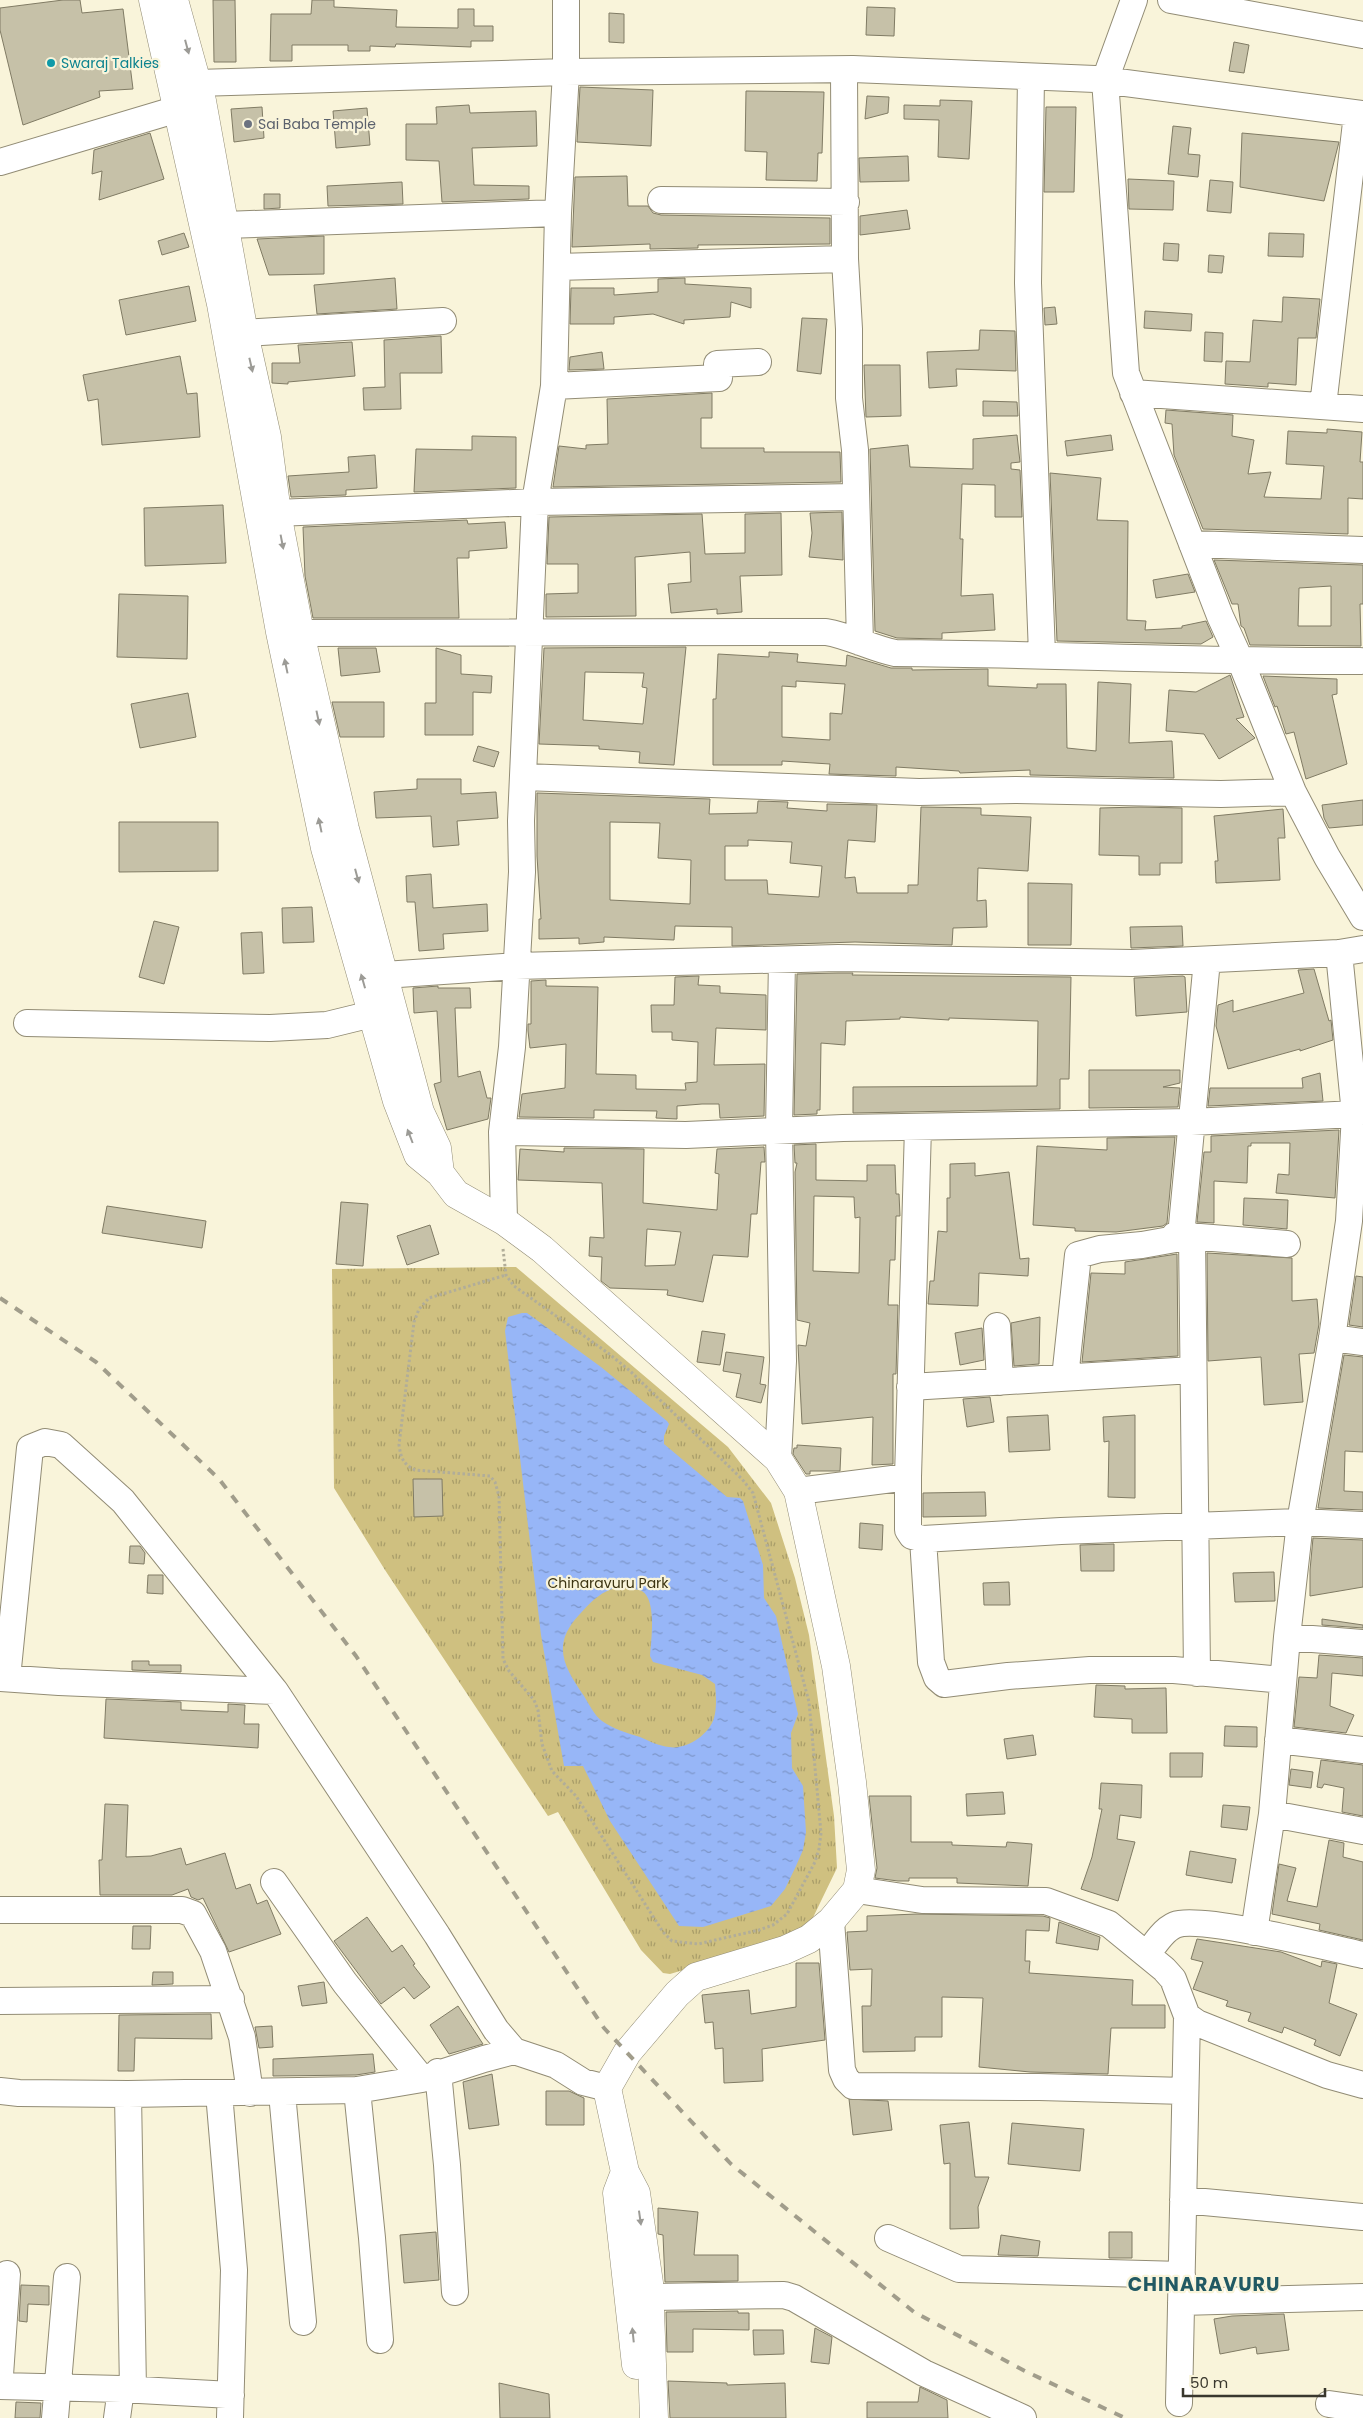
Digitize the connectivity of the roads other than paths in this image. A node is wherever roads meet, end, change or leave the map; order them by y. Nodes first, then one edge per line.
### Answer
1 (152, 0) edge
2 (174, 0) edge
3 (566, 0) edge
4 (1134, 0) edge
5 (1170, 0) edge
6 (1363, 35) edge
7 (844, 70) junction
8 (566, 72) junction
9 (1031, 76) junction
10 (1105, 80) junction
11 (192, 98) junction
12 (1360, 114) edge
13 (0, 162) edge
14 (661, 200) dead end
15 (846, 202) junction
16 (558, 213) junction
17 (225, 225) junction
18 (845, 259) junction
19 (557, 267) junction
20 (443, 322) dead end
21 (244, 332) junction
22 (758, 362) dead end
23 (554, 386) junction
24 (1133, 393) junction
25 (1323, 406) junction
26 (1363, 409) edge
27 (856, 497) junction
28 (535, 502) junction
29 (277, 513) junction
30 (1192, 544) junction
31 (1363, 550) edge
32 (530, 632) junction
33 (300, 633) junction
34 (860, 642) junction
35 (1042, 654) junction
36 (1360, 661) dead end
37 (1241, 662) junction
38 (524, 777) junction
39 (1293, 792) junction
40 (1363, 917) edge
41 (1351, 951) edge
42 (782, 960) junction
43 (1207, 960) junction
44 (516, 966) junction
45 (384, 975) junction
46 (372, 1014) junction
47 (27, 1024) dead end
48 (1191, 1122) junction
49 (918, 1127) junction
50 (1357, 1127) edge
51 (779, 1130) junction
52 (502, 1132) junction
53 (440, 1173) junction
54 (504, 1221) junction
55 (1356, 1221) edge
56 (1144, 1234) dead end
57 (1187, 1236) junction
58 (1287, 1244) dead end
59 (997, 1326) dead end
60 (1332, 1338) junction
61 (1363, 1342) edge
62 (1194, 1370) junction
63 (1065, 1378) junction
64 (1000, 1382) junction
65 (910, 1387) junction
66 (778, 1459) junction
67 (908, 1477) junction
68 (798, 1491) junction
69 (1300, 1522) junction
70 (1363, 1525) edge
71 (1196, 1526) junction
72 (923, 1539) junction
73 (9, 1568) edge
74 (1287, 1637) junction
75 (1363, 1643) edge
76 (1197, 1673) junction
77 (3, 1678) edge
78 (1283, 1680) junction
79 (275, 1691) junction
80 (1278, 1740) junction
81 (1363, 1750) edge
82 (1272, 1814) junction
83 (1363, 1830) edge
84 (274, 1882) dead end
85 (857, 1890) junction
86 (0, 1910) edge
87 (831, 1921) junction
88 (1254, 1932) junction
89 (1146, 1955) junction
90 (1363, 1955) edge
91 (231, 1999) junction
92 (0, 2001) edge
93 (1187, 2016) junction
94 (514, 2052) junction
95 (430, 2075) junction
96 (1363, 2085) edge
97 (607, 2088) junction
98 (357, 2090) junction
99 (0, 2091) edge
100 (1185, 2091) junction
101 (250, 2093) junction
102 (282, 2093) junction
103 (128, 2094) junction
104 (219, 2094) junction
105 (625, 2172) junction
106 (1183, 2200) junction
107 (1363, 2217) edge
108 (888, 2238) dead end
109 (7, 2274) dead end
110 (1182, 2275) junction
111 (67, 2277) dead end
112 (455, 2292) dead end
113 (651, 2297) junction
114 (1363, 2297) edge
115 (1181, 2302) junction
116 (303, 2322) dead end
117 (380, 2340) dead end
118 (0, 2376) edge
119 (0, 2386) edge
120 (58, 2389) junction
121 (127, 2389) junction
122 (1179, 2403) dead end
123 (1328, 2404) dead end
124 (230, 2407) edge
125 (1363, 2409) edge
126 (55, 2418) edge
127 (117, 2418) edge
128 (640, 2418) edge
129 (654, 2418) edge
130 (1023, 2418) edge

1 - 11 main road
2 -> 11 main road
3 - 8 street
4 - 10 street
5 - 6 street
7 - 8 street
7 - 9 street
7 - 15 street
8 - 11 street
8 - 16 street
9 - 10 street
9 - 35 street
10 - 12 street
10 - 24 street
11 - 13 street
11 - 17 main road
46 -> 11 main road
12 - 25 street
14 - 15 street
15 - 18 street
16 - 17 street
16 - 19 street
17 - 21 main road
18 - 19 street
18 - 27 street
19 - 23 street
20 - 21 street
21 -> 29 main road
22 - 23 street
23 - 28 street
24 - 25 street
24 - 30 street
25 - 26 street
27 - 28 street
27 - 34 street
28 - 29 street
28 - 32 street
29 -> 33 main road
30 - 31 street
30 - 37 street
32 - 33 street
32 - 34 street
32 - 38 street
33 -> 45 main road
34 - 35 street
35 - 37 street
36 - 37 street
37 - 39 street
38 - 39 street
38 - 44 street
39 - 40 street
41 - 43 street
41 - 50 street
42 - 43 street
42 - 44 street
42 - 51 street
43 - 48 street
44 - 45 street
44 - 52 street
45 - 53 main road
46 - 47 street
53 -> 46 main road
48 - 49 street
48 - 50 street
48 - 57 street
49 - 51 street
49 - 65 street
50 - 55 street
51 - 52 street
51 - 66 street
52 - 54 street
53 - 54 main road
54 - 66 main road
55 - 60 street
56 - 57 street
57 - 58 street
57 - 62 street
57 - 63 street
59 - 64 street
60 - 61 street
60 - 69 street
62 - 63 street
62 - 71 street
63 - 64 street
64 - 65 street
65 - 67 street
66 - 68 main road
67 - 68 street
67 - 72 street
68 - 85 main road
69 - 70 street
69 - 71 street
69 - 74 street
71 - 72 street
71 - 76 street
72 - 76 street
73 - 77 street
73 - 79 street
74 - 75 street
74 - 78 street
76 - 78 street
77 - 79 street
78 - 80 street
79 - 94 street
80 - 81 street
80 - 82 street
82 - 83 street
82 - 88 street
84 - 95 street
85 - 87 main road
85 - 89 street
86 - 91 street
87 - 97 main road
87 - 100 street
88 - 89 street
88 - 90 street
89 - 93 street
91 - 92 street
91 - 101 street
93 - 96 street
93 - 100 street
94 - 95 street
94 - 97 street
95 - 98 street
95 - 112 street
97 - 105 main road
98 - 102 street
98 - 117 street
99 - 103 street
100 - 106 street
101 - 102 street
101 - 104 street
102 - 116 street
103 - 104 street
103 - 121 street
104 - 124 street
105 -> 113 main road
128 -> 105 main road
106 - 107 street
106 - 110 street
108 - 110 street
109 - 118 street
110 - 115 street
111 - 120 street
113 - 129 main road
113 - 130 street
114 - 115 street
115 - 122 street
119 - 120 street
120 - 121 street
120 - 126 street
121 - 124 street
121 - 127 street
123 - 125 street

